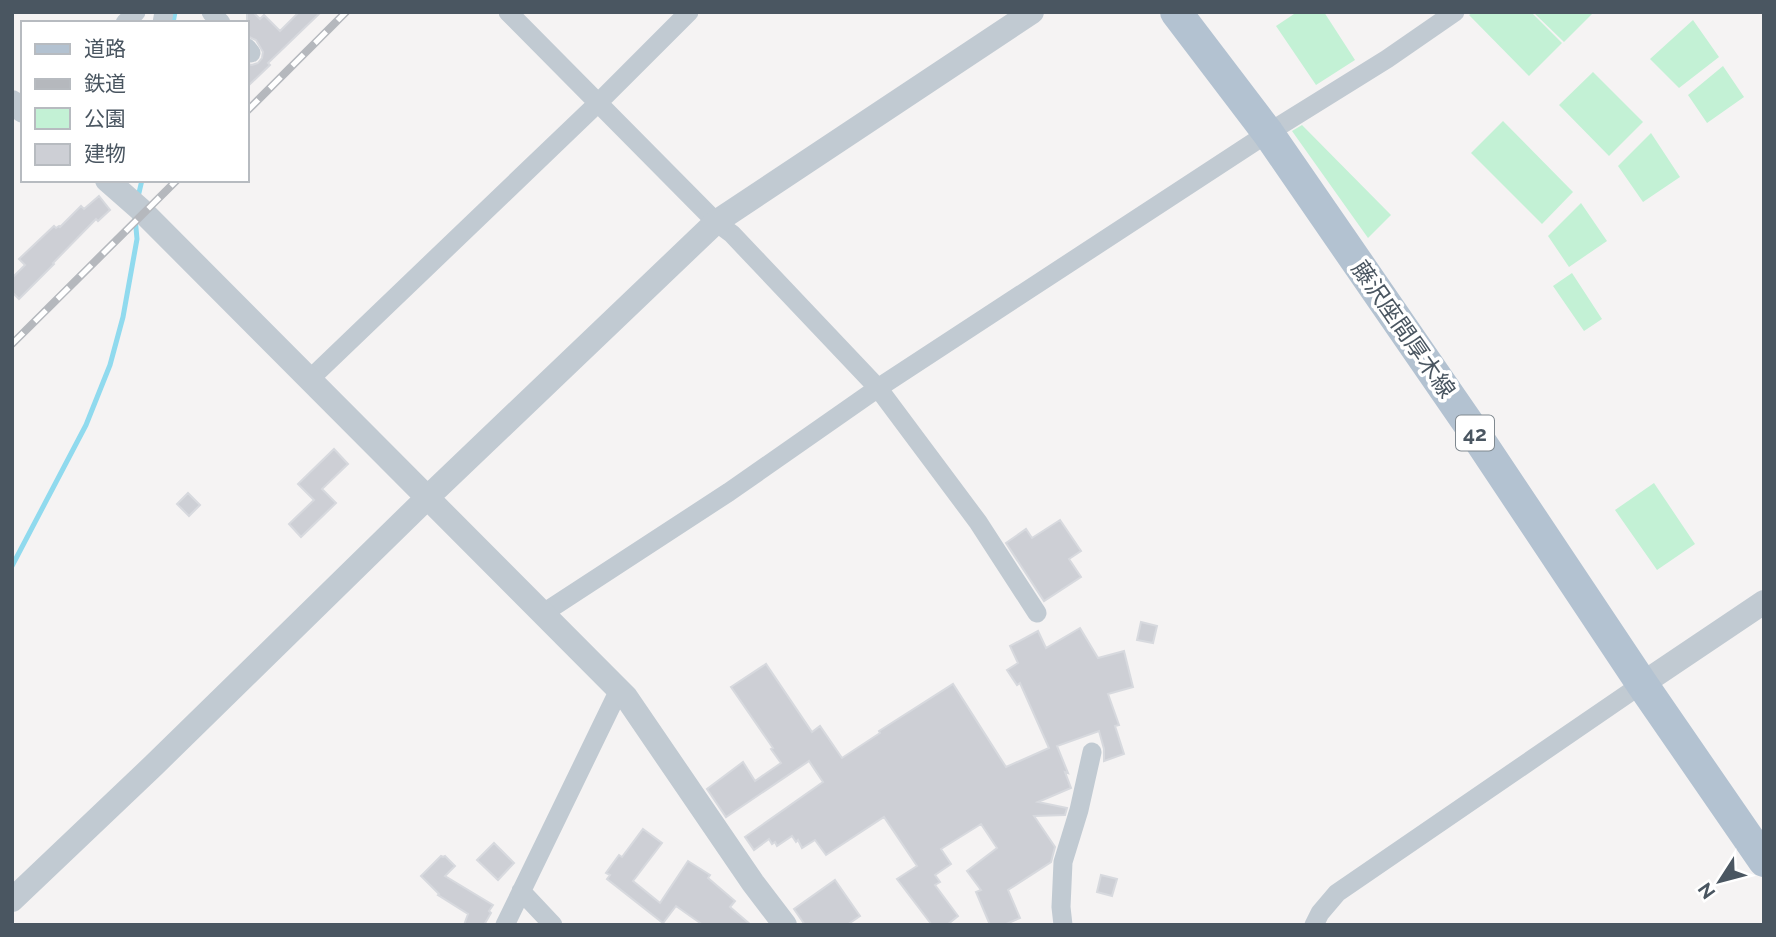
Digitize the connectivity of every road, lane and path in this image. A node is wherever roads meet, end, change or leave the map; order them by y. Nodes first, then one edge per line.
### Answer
1 (508, 12) edge
2 (689, 12) edge
3 (1032, 12) edge
4 (1175, 12) edge
5 (1455, 12) edge
6 (597, 103) junction
7 (1268, 133) junction
8 (123, 191) edge
9 (716, 222) junction
10 (310, 379) junction
11 (878, 388) junction
12 (428, 497) junction
13 (1764, 602) edge
14 (1037, 613) dead end
15 (542, 614) junction
16 (1642, 684) junction
17 (619, 690) junction
18 (1092, 752) dead end
19 (1764, 861) edge
20 (521, 891) junction
21 (12, 900) edge
22 (505, 925) edge
23 (553, 925) edge
24 (785, 925) edge
25 (1063, 925) edge
26 (1314, 925) edge

1 - 6 street
2 - 6 street
3 - 9 street
4 - 7 main road, 藤沢座間厚木線 / 42
5 - 7 street
6 - 9 street
6 - 10 street
7 - 11 street
7 - 16 main road, 藤沢座間厚木線 / 42
8 - 10 street
9 - 11 street
9 - 12 street
10 - 12 street
11 - 14 street
11 - 15 street
12 - 15 street
12 - 21 street
13 - 16 street
15 - 17 street
16 - 19 main road, 藤沢座間厚木線 / 42
16 - 26 street
17 - 20 street
17 - 24 street
18 - 25 street
20 - 22 street
20 - 23 street

